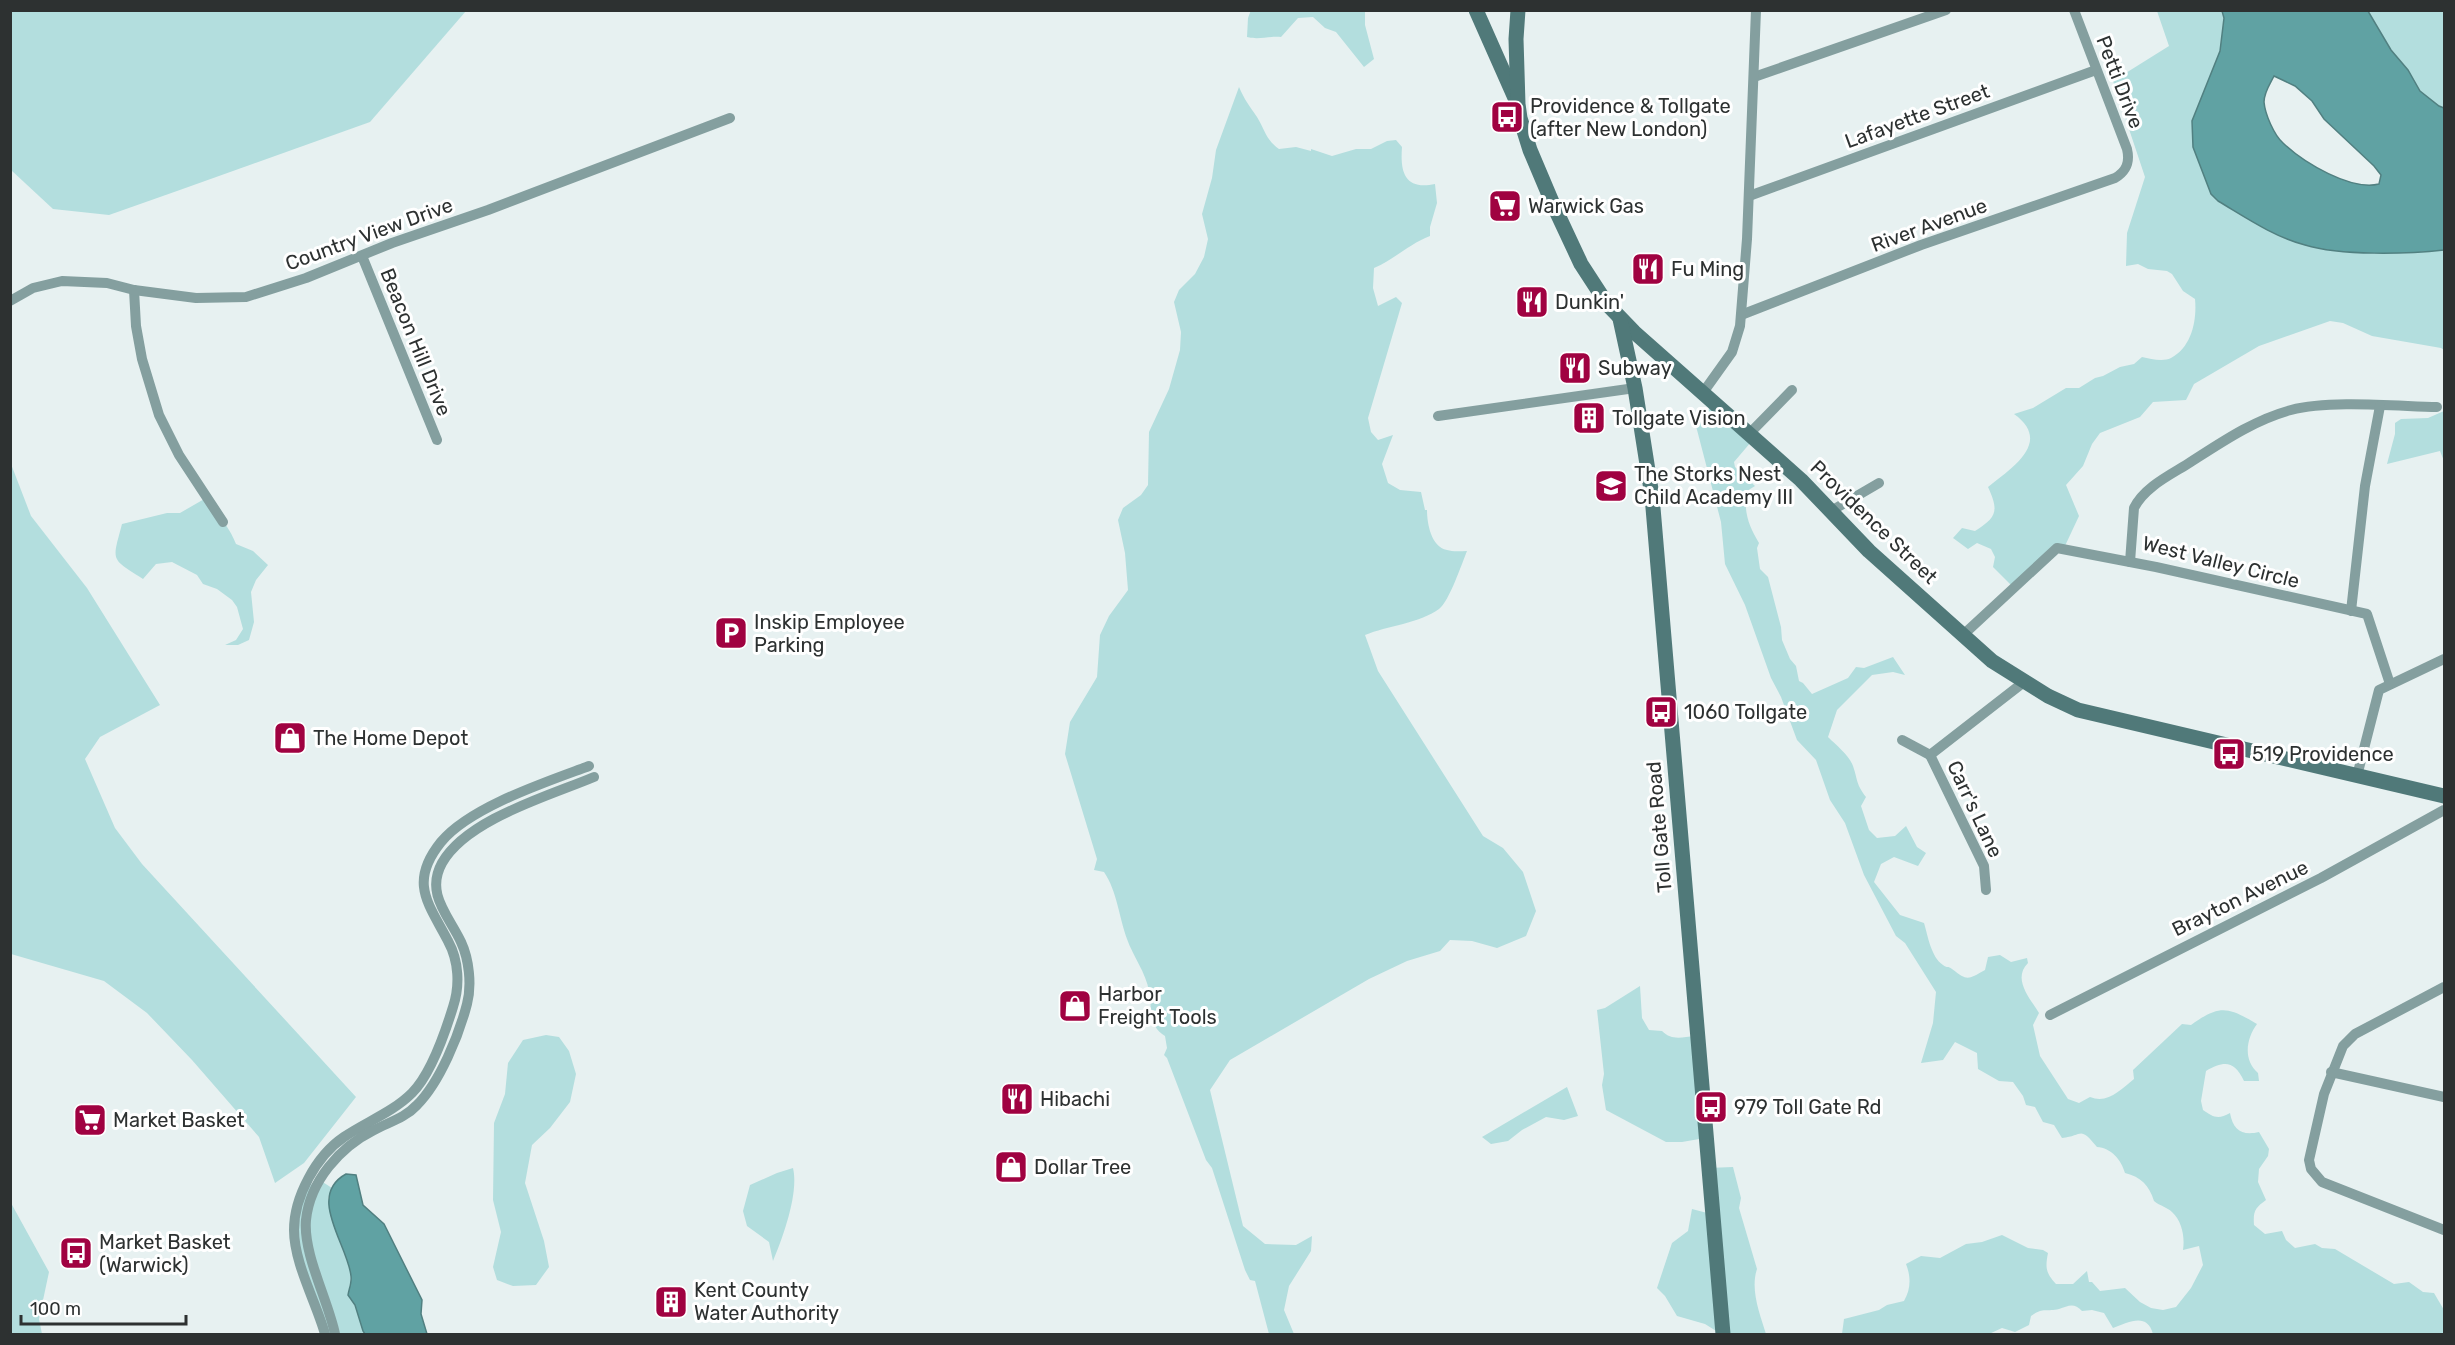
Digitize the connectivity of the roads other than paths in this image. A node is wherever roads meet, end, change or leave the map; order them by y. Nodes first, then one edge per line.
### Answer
1 (1476, 10) edge
2 (1518, 10) edge
3 (1756, 10) edge
4 (1946, 10) edge
5 (2074, 10) edge
6 (2096, 70) junction
7 (1754, 78) junction
8 (1518, 104) junction
9 (730, 118) dead end
10 (2126, 168) joint
11 (1749, 196) junction
12 (362, 256) junction
13 (134, 290) junction
14 (10, 301) edge
15 (1741, 315) junction
16 (1620, 319) junction
17 (1635, 388) junction
18 (1792, 390) dead end
19 (1702, 394) junction
20 (2380, 406) junction
21 (2437, 407) dead end
22 (1438, 416) dead end
23 (1749, 434) junction
24 (437, 440) dead end
25 (1879, 483) dead end
26 (1831, 511) junction
27 (223, 522) dead end
28 (2130, 562) junction
29 (2351, 611) junction
30 (1964, 635) junction
31 (2445, 659) edge
32 (2024, 682) junction
33 (2390, 684) junction
34 (1902, 740) dead end
35 (1930, 755) junction
36 (589, 766) dead end
37 (2357, 776) junction
38 (594, 777) dead end
39 (2445, 796) edge
40 (2445, 810) edge
41 (1986, 890) dead end
42 (2445, 987) edge
43 (2050, 1015) dead end
44 (2331, 1072) junction
45 (2445, 1097) edge
46 (2445, 1230) edge
47 (325, 1335) edge
48 (335, 1335) edge
49 (1723, 1335) edge

1 - 8 main road
2 - 8 main road, Providence Street
3 - 7 street
4 - 7 street
5 - 6 street, Petti Drive
6 - 10 street, Petti Drive
6 - 11 street, Lafayette Street
7 - 11 street
8 - 16 main road, Providence Street
9 - 12 street, Country View Drive
10 - 15 street, River Avenue
11 - 15 street
12 - 13 street, Country View Drive
12 - 24 street, Beacon Hill Drive
13 - 14 street, Country View Drive
13 - 27 street
15 - 19 street
16 - 17 main road, Toll Gate Road
16 - 19 main road, Providence Street
17 - 22 street
17 - 49 main road, Toll Gate Road
18 - 23 street
19 - 23 main road, Providence Street
20 - 21 street, West Valley Circle
20 - 28 street, West Valley Circle
20 - 29 street
23 - 26 main road, Providence Street
25 - 26 street
26 - 30 main road, Providence Street
28 - 29 street, West Valley Circle
28 - 30 street
29 - 33 street
30 - 32 main road, Providence Street
31 - 33 street
32 - 35 street, Carr's Lane
32 - 37 main road, Providence Street
33 - 37 street
34 - 35 street
35 - 41 street, Carr's Lane
36 - 47 street
37 - 39 main road, Providence Street
38 - 48 street
40 - 43 street, Brayton Avenue
42 - 44 street
44 - 45 street
44 - 46 street

